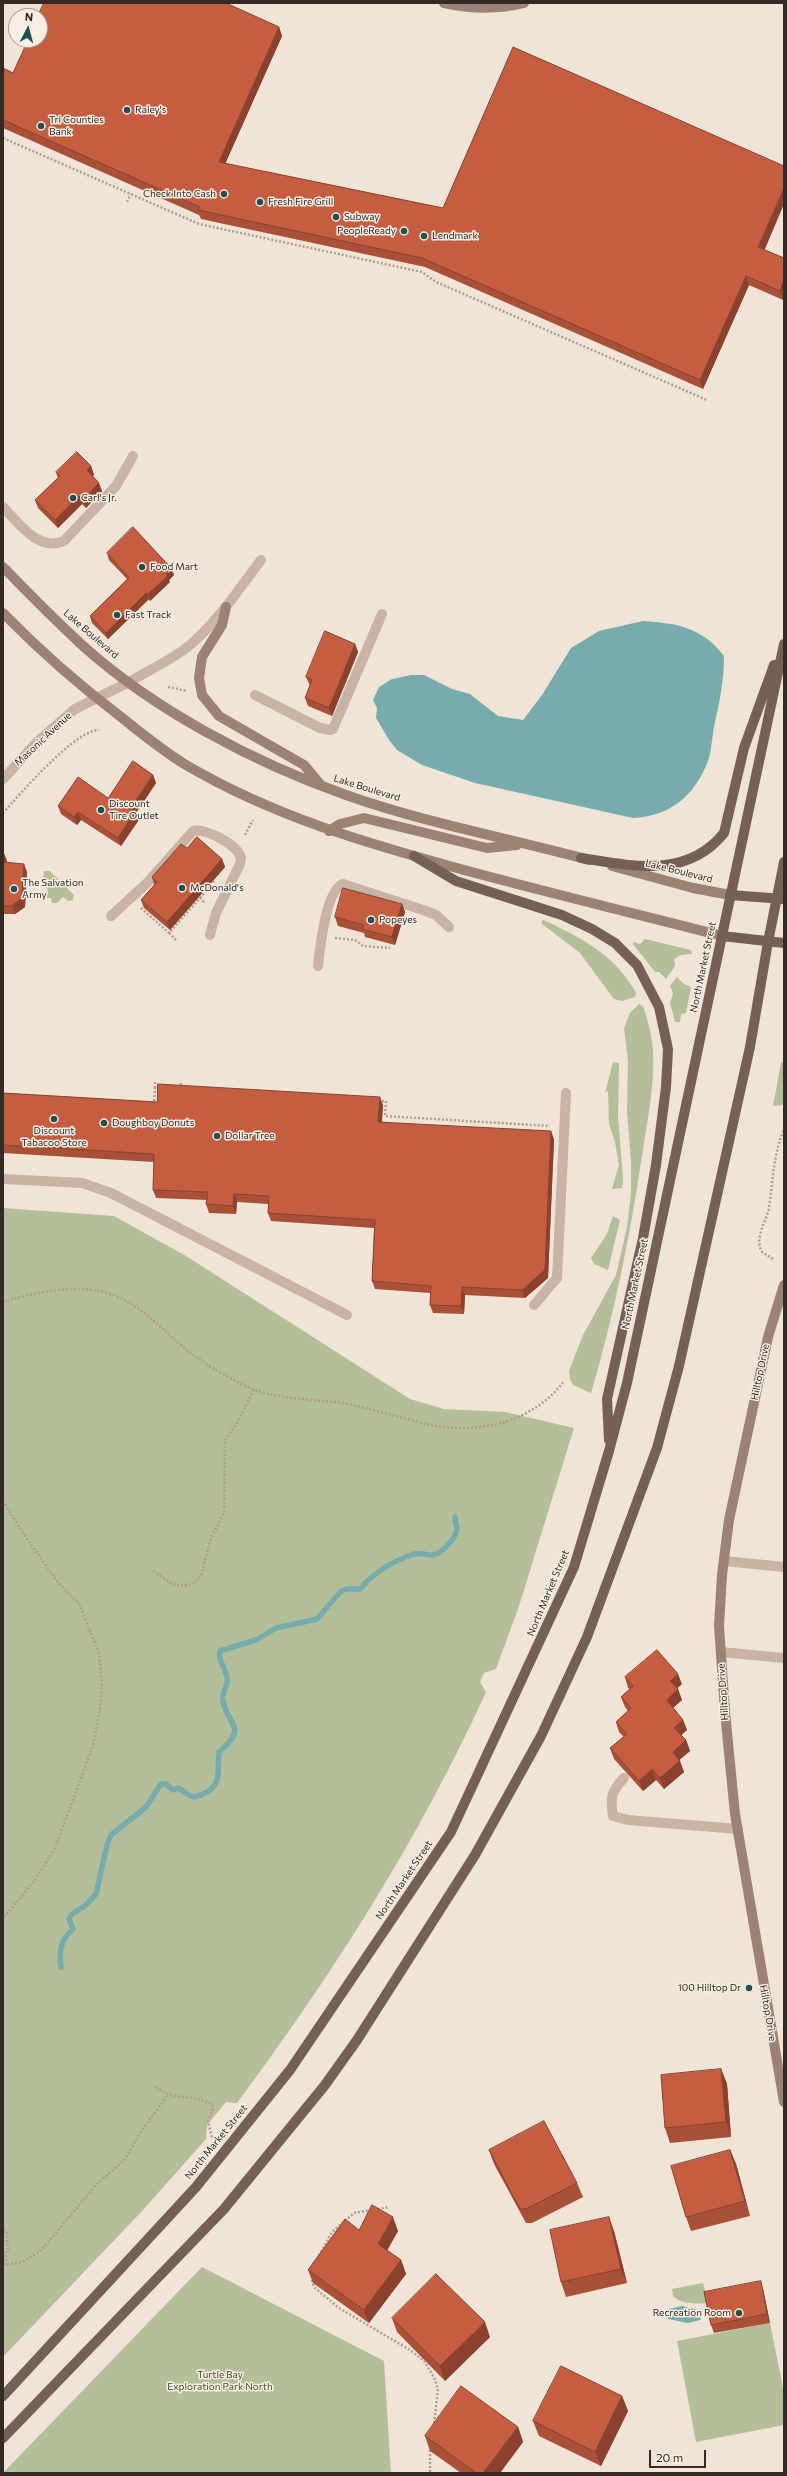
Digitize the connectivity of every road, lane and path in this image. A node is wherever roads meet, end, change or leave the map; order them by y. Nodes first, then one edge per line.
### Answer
1 (444, 3) edge
2 (524, 3) edge
3 (3, 138) edge
4 (131, 194) junction
5 (127, 202) dead end
6 (707, 400) dead end
7 (133, 456) dead end
8 (3, 507) edge
9 (261, 560) dead end
10 (3, 567) edge
11 (3, 578) edge
12 (21, 586) junction
13 (226, 607) junction
14 (3, 613) edge
15 (382, 614) dead end
16 (784, 638) edge
17 (784, 644) edge
18 (129, 682) junction
19 (168, 686) dead end
20 (191, 692) dead end
21 (255, 695) dead end
22 (97, 699) junction
23 (99, 730) dead end
24 (3, 779) edge
25 (321, 786) junction
26 (3, 813) edge
27 (253, 820) dead end
28 (329, 831) junction
29 (245, 835) dead end
30 (523, 844) junction
31 (414, 856) junction
32 (581, 858) junction
33 (784, 862) edge
34 (730, 895) junction
35 (780, 899) edge
36 (146, 902) edge
37 (216, 913) junction
38 (111, 916) dead end
39 (450, 927) dead end
40 (169, 933) junction
41 (210, 934) dead end
42 (722, 936) junction
43 (332, 938) dead end
44 (176, 940) dead end
45 (768, 942) junction
46 (784, 943) edge
47 (390, 948) edge
48 (318, 966) dead end
49 (155, 1082) dead end
50 (181, 1083) dead end
51 (155, 1088) junction
52 (167, 1088) edge
53 (174, 1089) edge
54 (180, 1089) junction
55 (188, 1090) edge
56 (566, 1093) dead end
57 (370, 1100) edge
58 (146, 1106) edge
59 (551, 1126) dead end
60 (784, 1129) edge
61 (3, 1180) edge
62 (773, 1258) dead end
63 (784, 1285) edge
64 (782, 1298) edge
65 (3, 1302) edge
66 (534, 1305) dead end
67 (347, 1315) dead end
68 (564, 1381) dead end
69 (254, 1389) junction
70 (609, 1451) junction
71 (3, 1501) edge
72 (724, 1561) junction
73 (784, 1567) edge
74 (153, 1571) dead end
75 (721, 1652) junction
76 (784, 1658) edge
77 (624, 1778) edge
78 (738, 1829) junction
79 (3, 1919) edge
80 (156, 2087) dead end
81 (168, 2095) junction
82 (784, 2102) edge
83 (212, 2138) dead end
84 (389, 2207) dead end
85 (3, 2230) edge
86 (4, 2254) edge
87 (316, 2261) edge
88 (312, 2272) edge
89 (3, 2396) edge
90 (432, 2432) edge
91 (3, 2438) edge
92 (431, 2439) edge
93 (430, 2473) edge

1 - 2 main road
3 - 4 path
4 - 5 path
4 - 6 path
7 - 8 street
9 - 13 street, Masonic Avenue
10 - 12 main road, Lake Boulevard
11 - 12 main road
12 - 18 main road, Lake Boulevard
13 - 18 street, Masonic Avenue
13 - 25 main road
14 - 22 main road
15 - 21 street
16 - 32 main road
17 - 34 main road, North Market Street
18 - 22 street, Masonic Avenue
18 - 25 main road, Lake Boulevard
19 - 20 path
22 - 24 street, Masonic Avenue
22 - 28 main road
23 - 26 path
25 - 30 main road, Lake Boulevard
27 - 29 path
28 - 30 main road
28 - 31 main road
30 - 32 main road, Lake Boulevard
31 - 42 main road
31 - 70 main road
32 - 34 main road, Lake Boulevard
33 - 35 main road
34 - 35 main road, Lake Boulevard
34 - 42 main road, North Market Street
35 - 45 main road
36 - 40 path
37 - 38 street
37 - 40 path
37 - 41 street
39 - 48 street
40 - 44 path
42 - 45 main road
42 - 70 main road, North Market Street
43 - 47 path
45 - 46 main road
45 - 91 main road
49 - 51 path
50 - 54 path
51 - 52 path
51 - 58 path
53 - 54 path
54 - 55 path
56 - 66 street
57 - 59 path
60 - 62 path
61 - 67 street
63 - 64 main road, Hilltop Drive
64 - 72 main road, Hilltop Drive
65 - 69 path
68 - 69 path
69 - 74 path
70 - 89 main road, North Market Street
71 - 79 path
72 - 73 street
72 - 75 main road, Hilltop Drive
75 - 76 street
75 - 78 main road, Hilltop Drive
77 - 78 street
78 - 82 main road, Hilltop Drive
80 - 81 path
81 - 83 path
81 - 86 path
84 - 87 path
85 - 86 path
88 - 90 path
92 - 93 path

